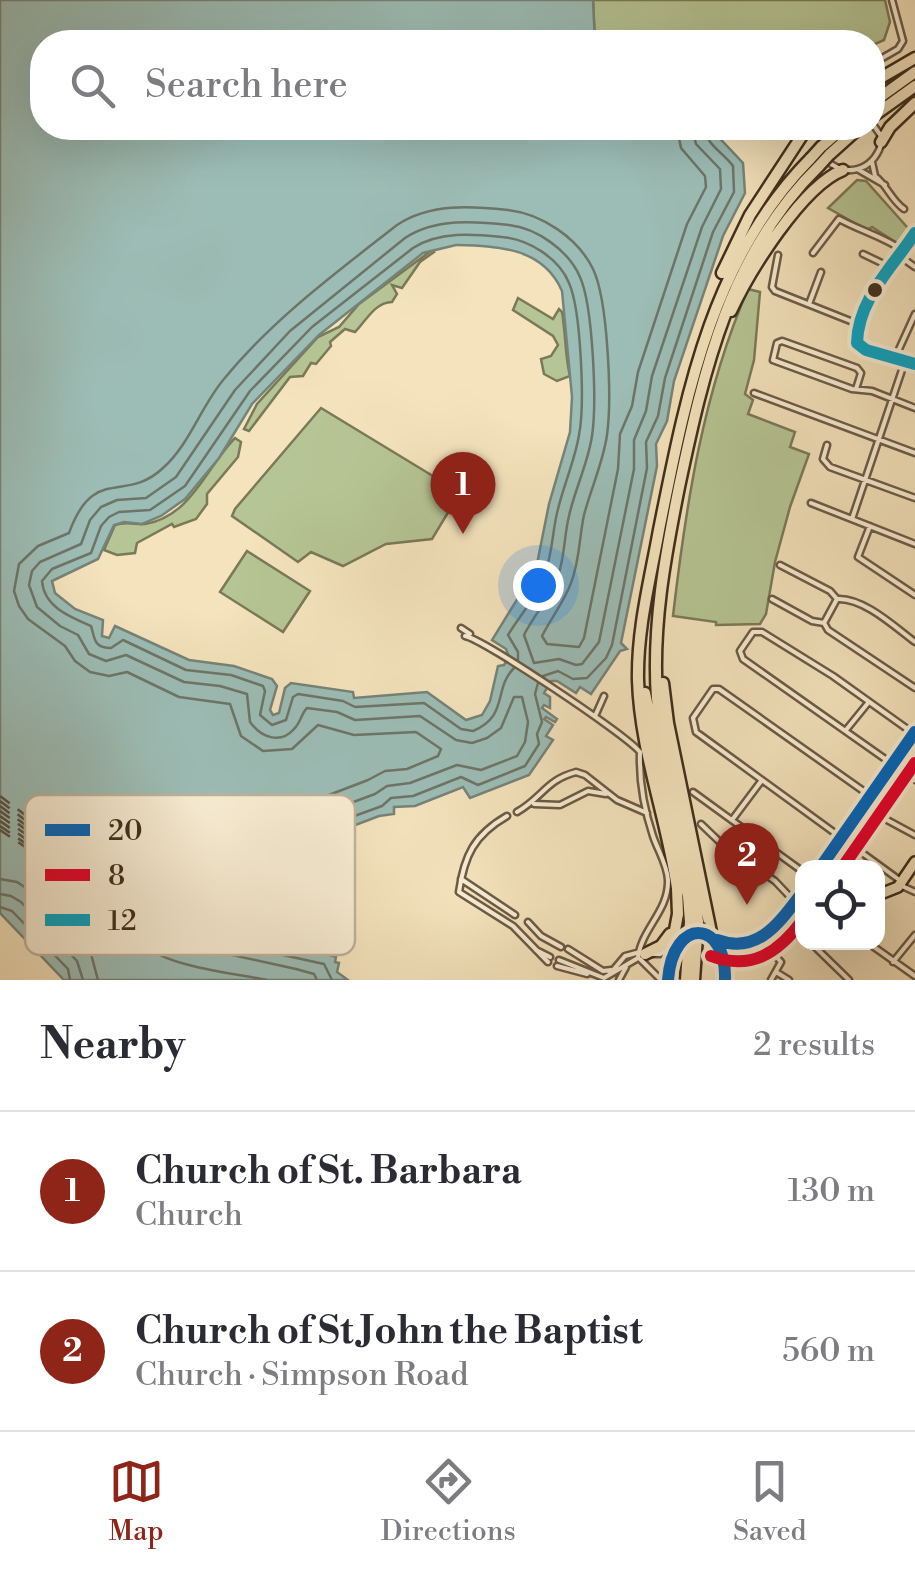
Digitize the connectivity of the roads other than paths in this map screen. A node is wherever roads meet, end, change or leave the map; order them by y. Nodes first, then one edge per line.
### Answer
1 (892, 0) edge
2 (885, 56) edge
3 (915, 58) edge
4 (915, 72) edge
5 (885, 75) edge
6 (915, 86) edge
7 (885, 102) edge
8 (915, 103) edge
9 (885, 106) edge
10 (885, 135) edge
11 (802, 140) edge
12 (831, 140) edge
13 (841, 140) edge
14 (881, 142) edge
15 (819, 154) junction
16 (873, 160) junction
17 (843, 170) junction
18 (858, 170) junction
19 (885, 185) junction
20 (904, 210) dead end
21 (828, 212) dead end
22 (837, 220) junction
23 (915, 233) edge
24 (816, 250) dead end
25 (904, 251) junction
26 (864, 254) dead end
27 (778, 256) dead end
28 (901, 258) junction
29 (915, 267) edge
30 (892, 268) junction
31 (821, 276) dead end
32 (809, 304) junction
33 (915, 314) edge
34 (858, 324) junction
35 (703, 341) junction
36 (894, 358) junction
37 (905, 361) junction
38 (915, 364) edge
39 (706, 367) junction
40 (856, 390) junction
41 (754, 393) dead end
42 (893, 399) junction
43 (915, 408) edge
44 (880, 440) junction
45 (827, 445) dead end
46 (915, 453) edge
47 (818, 460) dead end
48 (826, 462) junction
49 (866, 479) junction
50 (915, 498) edge
51 (811, 503) dead end
52 (852, 519) junction
53 (870, 526) junction
54 (915, 544) edge
55 (780, 565) dead end
56 (915, 595) edge
57 (772, 599) dead end
58 (837, 599) junction
59 (652, 602) junction
60 (824, 623) junction
61 (915, 642) edge
62 (502, 656) junction
63 (915, 688) edge
64 (604, 696) dead end
65 (869, 701) junction
66 (595, 716) junction
67 (846, 730) junction
68 (915, 733) edge
69 (892, 764) junction
70 (762, 780) junction
71 (915, 780) edge
72 (656, 788) junction
73 (693, 792) dead end
74 (610, 795) junction
75 (870, 796) junction
76 (644, 800) junction
77 (625, 804) junction
78 (529, 805) junction
79 (863, 806) junction
80 (517, 812) dead end
81 (647, 813) junction
82 (507, 816) dead end
83 (732, 820) junction
84 (701, 824) dead end
85 (749, 832) junction
86 (915, 835) edge
87 (842, 838) junction
88 (735, 851) junction
89 (826, 860) edge
90 (915, 862) edge
91 (795, 867) edge
92 (460, 879) junction
93 (898, 882) junction
94 (885, 890) edge
95 (915, 892) edge
96 (678, 899) junction
97 (794, 903) joint
98 (516, 915) dead end
99 (528, 922) dead end
100 (694, 922) junction
101 (795, 928) edge
102 (915, 935) edge
103 (714, 938) junction
104 (561, 947) dead end
105 (672, 947) junction
106 (568, 950) dead end
107 (818, 950) edge
108 (878, 950) edge
109 (771, 952) dead end
110 (641, 955) junction
111 (549, 960) dead end
112 (894, 962) junction
113 (558, 963) dead end
114 (628, 963) junction
115 (613, 970) junction
116 (776, 972) junction
117 (727, 974) edge
118 (915, 976) edge
119 (609, 979) edge
120 (619, 980) edge
121 (665, 980) edge
122 (686, 980) edge
123 (694, 980) edge
124 (772, 980) edge
125 (789, 980) edge
126 (849, 980) edge

1 - 2 street
3 - 5 highway
4 - 7 highway
6 - 9 highway
8 - 10 highway
11 - 35 highway
12 - 15 highway
13 - 15 highway
14 - 16 street
15 - 17 street
15 - 35 highway
15 - 39 highway
16 - 18 street
16 - 19 street
17 - 18 street
17 - 39 highway
18 - 19 street
19 - 20 street
21 - 22 street
22 - 24 street
22 - 25 street
23 - 25 street
25 - 28 street
26 - 30 street
27 - 32 street
28 - 29 street
28 - 30 street
30 - 34 street
31 - 32 street
32 - 34 street
33 - 36 street
34 - 36 street
35 - 59 highway
36 - 37 street
37 - 38 street
37 - 42 street
39 - 59 highway
40 - 40 street
40 - 42 street
41 - 44 street
42 - 43 street
42 - 44 street
44 - 46 street
44 - 49 street
45 - 48 street
47 - 48 street
48 - 49 street
49 - 50 street
49 - 52 street
51 - 52 street
52 - 53 street
53 - 54 street
53 - 56 street
55 - 58 street
57 - 60 street
58 - 60 street
58 - 61 street
59 - 72 highway
59 - 100 highway
59 - 103 highway
60 - 63 street
62 - 62 street
62 - 66 street
64 - 66 street
65 - 67 street
65 - 67 street
65 - 68 street
66 - 76 street
67 - 69 street
68 - 69 main road
69 - 71 street
69 - 75 main road
70 - 75 street
70 - 83 street
70 - 87 street
72 - 76 highway
72 - 96 highway
73 - 83 street
74 - 77 street
74 - 78 street
74 - 78 street
75 - 79 main road
76 - 77 street
76 - 81 street
77 - 81 street
78 - 80 street
79 - 86 street
79 - 87 main road
81 - 110 street
82 - 92 street
83 - 85 street
84 - 88 street
85 - 88 street
85 - 91 street
87 - 89 main road
87 - 93 street
88 - 97 street
90 - 93 main road
92 - 98 street
92 - 111 street
93 - 94 main road
93 - 95 street
96 - 105 highway
96 - 110 highway
97 - 103 main road
99 - 104 street
100 - 122 highway, bridge
100 - 123 highway, bridge
101 - 117 main road
102 - 112 street
103 - 105 main road
103 - 117 main road
105 - 110 street
105 - 121 main road
106 - 115 street
107 - 126 street
108 - 112 street
109 - 116 street
110 - 114 street
110 - 115 street
110 - 121 street
112 - 118 street
113 - 119 street
114 - 119 street
114 - 120 street
115 - 119 street
116 - 124 street
116 - 125 street

